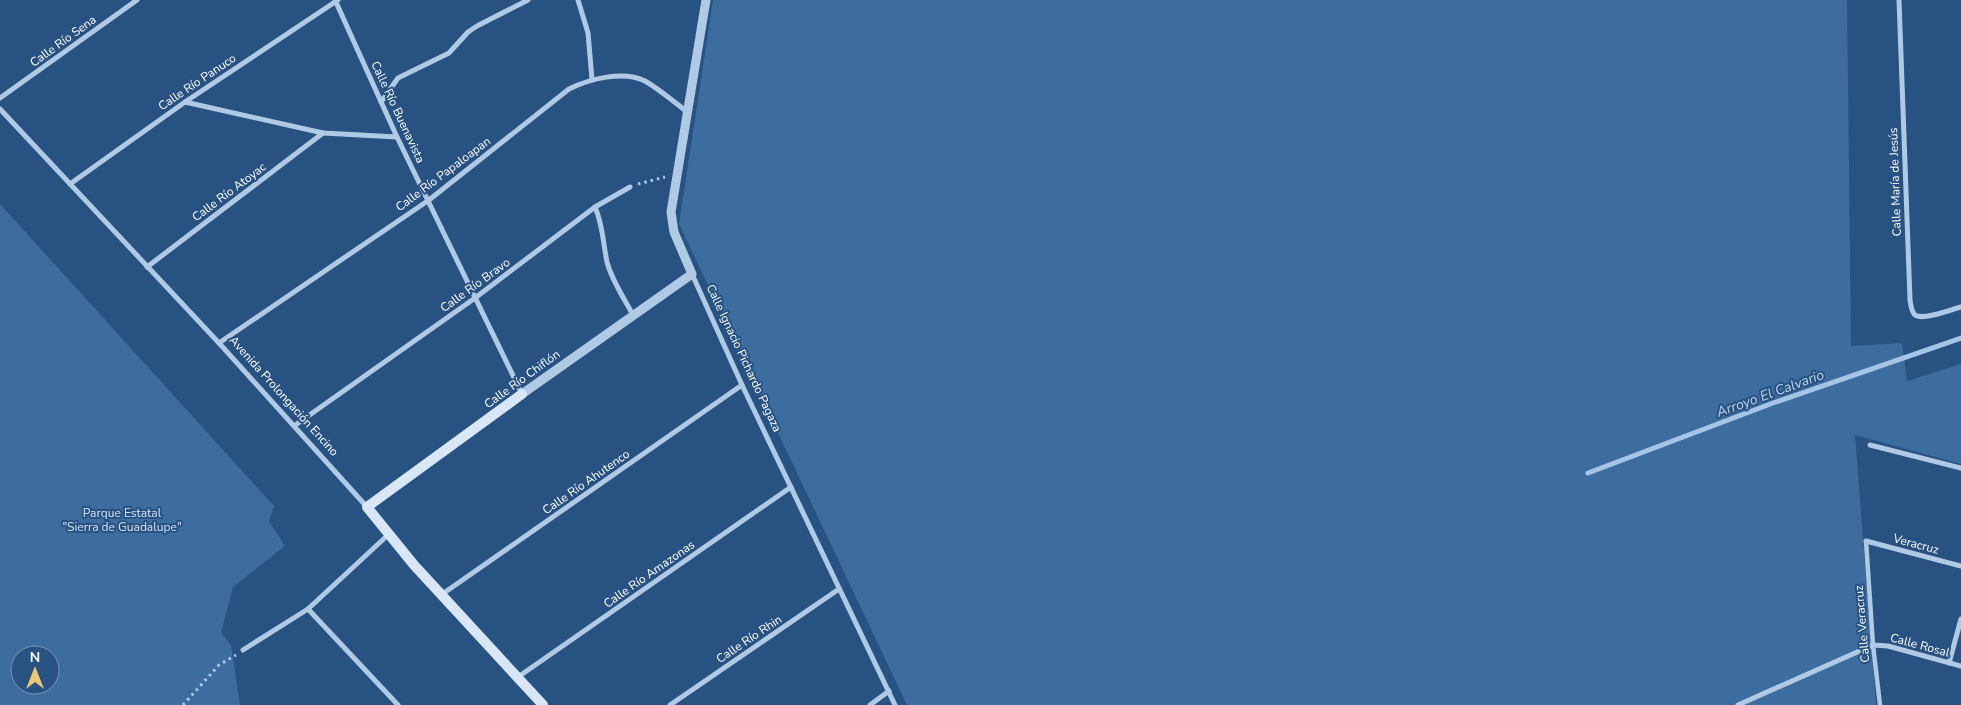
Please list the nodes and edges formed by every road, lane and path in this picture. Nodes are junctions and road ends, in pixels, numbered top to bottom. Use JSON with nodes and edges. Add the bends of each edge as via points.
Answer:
{"nodes":[{"id":1,"x":528,"y":0,"type":"edge"},
{"id":2,"x":578,"y":0,"type":"edge"},
{"id":3,"x":706,"y":0,"type":"edge"},
{"id":4,"x":1899,"y":0,"type":"edge"},
{"id":5,"x":134,"y":1,"type":"edge"},
{"id":6,"x":336,"y":1,"type":"edge"},
{"id":7,"x":592,"y":79,"type":"junction"},
{"id":8,"x":0,"y":98,"type":"edge"},
{"id":9,"x":185,"y":102,"type":"junction"},
{"id":10,"x":381,"y":102,"type":"junction"},
{"id":11,"x":0,"y":109,"type":"edge"},
{"id":12,"x":686,"y":111,"type":"junction"},
{"id":13,"x":323,"y":133,"type":"junction"},
{"id":14,"x":397,"y":137,"type":"junction"},
{"id":15,"x":676,"y":175,"type":"junction"},
{"id":16,"x":70,"y":184,"type":"junction"},
{"id":17,"x":630,"y":187,"type":"joint"},
{"id":18,"x":429,"y":200,"type":"junction"},
{"id":19,"x":595,"y":208,"type":"junction"},
{"id":20,"x":147,"y":267,"type":"junction"},
{"id":21,"x":692,"y":274,"type":"junction"},
{"id":22,"x":475,"y":298,"type":"junction"},
{"id":23,"x":1961,"y":307,"type":"edge"},
{"id":24,"x":634,"y":315,"type":"junction"},
{"id":25,"x":219,"y":344,"type":"junction"},
{"id":26,"x":742,"y":385,"type":"junction"},
{"id":27,"x":522,"y":394,"type":"junction"},
{"id":28,"x":294,"y":426,"type":"junction"},
{"id":29,"x":1870,"y":445,"type":"dead end"},
{"id":30,"x":1961,"y":468,"type":"edge"},
{"id":31,"x":791,"y":487,"type":"junction"},
{"id":32,"x":367,"y":508,"type":"junction"},
{"id":33,"x":389,"y":533,"type":"junction"},
{"id":34,"x":1866,"y":542,"type":"joint"},
{"id":35,"x":1961,"y":566,"type":"edge"},
{"id":36,"x":839,"y":589,"type":"junction"},
{"id":37,"x":441,"y":595,"type":"junction"},
{"id":38,"x":308,"y":609,"type":"junction"},
{"id":39,"x":1961,"y":620,"type":"edge"},
{"id":40,"x":1874,"y":645,"type":"junction"},
{"id":41,"x":242,"y":650,"type":"joint"},
{"id":42,"x":1949,"y":663,"type":"junction"},
{"id":43,"x":1961,"y":666,"type":"edge"},
{"id":44,"x":518,"y":678,"type":"junction"},
{"id":45,"x":889,"y":691,"type":"junction"},
{"id":46,"x":183,"y":705,"type":"edge"},
{"id":47,"x":398,"y":705,"type":"edge"},
{"id":48,"x":544,"y":705,"type":"edge"},
{"id":49,"x":670,"y":705,"type":"edge"},
{"id":50,"x":870,"y":705,"type":"edge"},
{"id":51,"x":895,"y":705,"type":"edge"},
{"id":52,"x":1738,"y":705,"type":"edge"},
{"id":53,"x":1880,"y":705,"type":"edge"}],
"edges":[{"from":1,"to":10,"type":"street","via":[[477,26],[449,52],[398,78]]},
{"from":2,"to":7,"type":"street","via":[[588,33]]},
{"from":3,"to":12,"type":"street","name":"Calle Ignacio Pichardo Pagaza"},
{"from":4,"to":23,"type":"street","name":"Calle María de Jesús","via":[[1912,309],[1919,317]]},
{"from":5,"to":8,"type":"street","name":"Calle Río Sena"},
{"from":6,"to":9,"type":"street","name":"Calle Río Panuco"},
{"from":6,"to":10,"type":"street","name":"Calle Río Buenavista"},
{"from":7,"to":12,"type":"street","name":"Calle Río Papaloapan","via":[[625,77],[643,80]]},
{"from":7,"to":18,"type":"street","name":"Calle Río Papaloapan","via":[[569,89]]},
{"from":9,"to":13,"type":"street"},
{"from":9,"to":16,"type":"street","name":"Calle Río Panuco"},
{"from":10,"to":14,"type":"street","name":"Calle Río Buenavista"},
{"from":11,"to":16,"type":"street","name":"Avenida Prolongación Encino"},
{"from":12,"to":15,"type":"street","name":"Calle Ignacio Pichardo Pagaza"},
{"from":13,"to":14,"type":"street"},
{"from":13,"to":20,"type":"street","name":"Calle Río Atoyac"},
{"from":14,"to":18,"type":"street","name":"Calle Río Buenavista"},
{"from":15,"to":17,"type":"path"},
{"from":15,"to":21,"type":"street","name":"Calle Ignacio Pichardo Pagaza","via":[[672,224]]},
{"from":16,"to":20,"type":"street","name":"Avenida Prolongación Encino"},
{"from":17,"to":19,"type":"street","name":"Calle Río Bravo"},
{"from":18,"to":22,"type":"street","name":"Calle Río Buenavista"},
{"from":18,"to":25,"type":"street","name":"Calle Río Papaloapan"},
{"from":19,"to":22,"type":"street","name":"Calle Río Bravo"},
{"from":19,"to":24,"type":"street","via":[[601,220],[613,279]]},
{"from":20,"to":25,"type":"street","name":"Avenida Prolongación Encino"},
{"from":21,"to":24,"type":"street","name":"Calle Río Chiflón"},
{"from":21,"to":26,"type":"street","name":"Calle Ignacio Pichardo Pagaza"},
{"from":22,"to":27,"type":"street","name":"Calle Río Buenavista"},
{"from":22,"to":28,"type":"street","name":"Calle Río Bravo"},
{"from":24,"to":27,"type":"street","name":"Calle Río Chiflón"},
{"from":25,"to":28,"type":"street","name":"Avenida Prolongación Encino"},
{"from":26,"to":31,"type":"street","name":"Calle Ignacio Pichardo Pagaza"},
{"from":26,"to":37,"type":"street","name":"Calle Río Ahutenco"},
{"from":27,"to":32,"type":"main road","name":"Calle Río Chiflón"},
{"from":28,"to":32,"type":"street","name":"Avenida Prolongación Encino"},
{"from":29,"to":30,"type":"street"},
{"from":31,"to":36,"type":"street","name":"Calle Ignacio Pichardo Pagaza"},
{"from":31,"to":44,"type":"street","name":"Calle Río Amazonas"},
{"from":32,"to":33,"type":"main road","name":"Avenida Prolongación Encino"},
{"from":33,"to":37,"type":"main road","name":"Avenida Prolongación Encino"},
{"from":33,"to":38,"type":"street"},
{"from":34,"to":35,"type":"street","name":"Veracruz"},
{"from":34,"to":40,"type":"street","name":"Calle Veracruz"},
{"from":36,"to":45,"type":"street","name":"Calle Ignacio Pichardo Pagaza"},
{"from":36,"to":49,"type":"street","name":"Calle Río Rhin"},
{"from":37,"to":44,"type":"main road","name":"Avenida Prolongación Encino"},
{"from":38,"to":41,"type":"street"},
{"from":38,"to":47,"type":"street"},
{"from":39,"to":42,"type":"street"},
{"from":40,"to":42,"type":"street","name":"Calle Rosal"},
{"from":40,"to":52,"type":"street"},
{"from":40,"to":53,"type":"street","name":"Calle Veracruz"},
{"from":41,"to":46,"type":"path","via":[[219,665]]},
{"from":42,"to":43,"type":"street","name":"Calle Rosal"},
{"from":44,"to":48,"type":"main road","name":"Avenida Prolongación Encino"},
{"from":45,"to":50,"type":"street"},
{"from":45,"to":51,"type":"street","name":"Calle Ignacio Pichardo Pagaza"}]}
